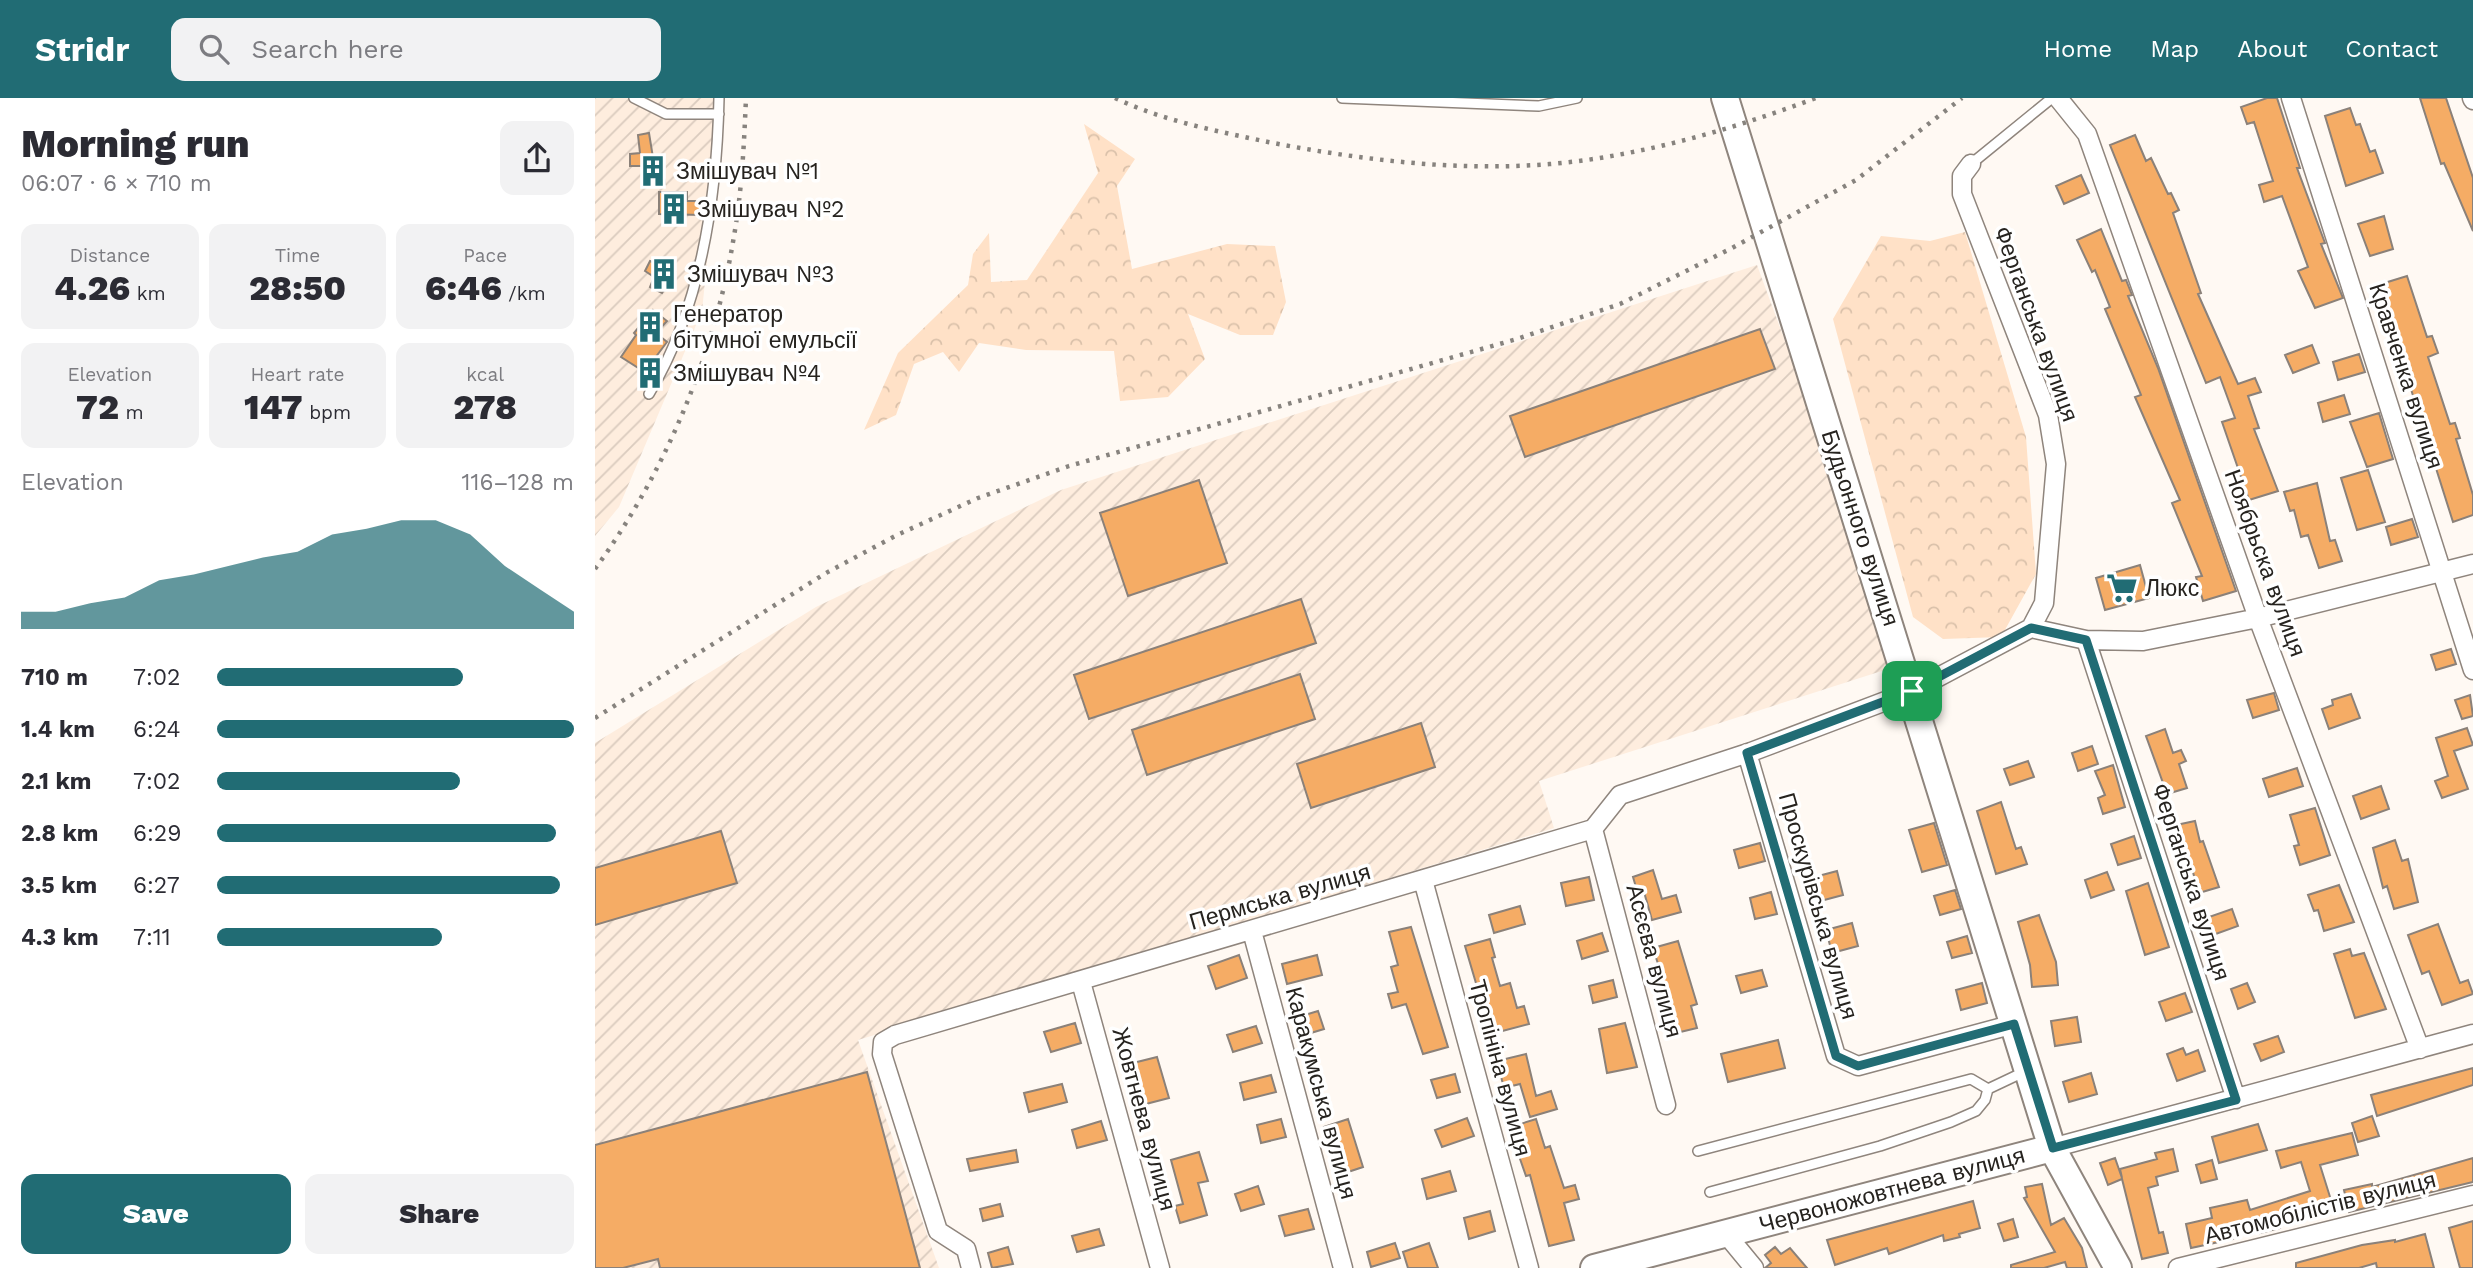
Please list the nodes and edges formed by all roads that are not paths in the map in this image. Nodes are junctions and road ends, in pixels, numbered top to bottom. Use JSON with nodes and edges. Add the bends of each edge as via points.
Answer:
{"nodes":[{"id":1,"x":634,"y":98,"type":"edge"},
{"id":2,"x":719,"y":98,"type":"edge"},
{"id":3,"x":1342,"y":98,"type":"edge"},
{"id":4,"x":1577,"y":98,"type":"edge"},
{"id":5,"x":1725,"y":98,"type":"edge"},
{"id":6,"x":2052,"y":98,"type":"edge"},
{"id":7,"x":2058,"y":98,"type":"edge"},
{"id":8,"x":2291,"y":98,"type":"edge"},
{"id":9,"x":719,"y":114,"type":"junction"},
{"id":10,"x":1971,"y":164,"type":"joint"},
{"id":11,"x":649,"y":394,"type":"dead end"},
{"id":12,"x":2473,"y":564,"type":"edge"},
{"id":13,"x":2443,"y":573,"type":"junction"},
{"id":14,"x":2258,"y":618,"type":"junction"},
{"id":15,"x":2031,"y":628,"type":"junction"},
{"id":16,"x":2086,"y":640,"type":"junction"},
{"id":17,"x":2473,"y":670,"type":"edge"},
{"id":18,"x":1912,"y":691,"type":"junction"},
{"id":19,"x":1747,"y":753,"type":"junction"},
{"id":20,"x":1593,"y":829,"type":"junction"},
{"id":21,"x":1423,"y":880,"type":"junction"},
{"id":22,"x":1252,"y":931,"type":"junction"},
{"id":23,"x":1081,"y":982,"type":"junction"},
{"id":24,"x":2014,"y":1024,"type":"junction"},
{"id":25,"x":2473,"y":1034,"type":"edge"},
{"id":26,"x":2420,"y":1049,"type":"junction"},
{"id":27,"x":2028,"y":1071,"type":"junction"},
{"id":28,"x":1988,"y":1089,"type":"junction"},
{"id":29,"x":2236,"y":1100,"type":"junction"},
{"id":30,"x":1666,"y":1105,"type":"dead end"},
{"id":31,"x":2053,"y":1148,"type":"junction"},
{"id":32,"x":1698,"y":1151,"type":"dead end"},
{"id":33,"x":1710,"y":1192,"type":"dead end"},
{"id":34,"x":2473,"y":1195,"type":"edge"},
{"id":35,"x":1726,"y":1234,"type":"junction"},
{"id":36,"x":971,"y":1268,"type":"edge"},
{"id":37,"x":1160,"y":1268,"type":"edge"},
{"id":38,"x":1343,"y":1268,"type":"edge"},
{"id":39,"x":1529,"y":1268,"type":"edge"},
{"id":40,"x":1595,"y":1268,"type":"edge"},
{"id":41,"x":1754,"y":1268,"type":"edge"},
{"id":42,"x":2118,"y":1268,"type":"edge"},
{"id":43,"x":2178,"y":1268,"type":"edge"}],
"edges":[{"from":1,"to":9,"type":"lane","via":[[666,114]]},
{"from":2,"to":9,"type":"lane"},
{"from":3,"to":4,"type":"lane","via":[[1539,106]]},
{"from":5,"to":18,"type":"main road","name":"Будьонного вулиця"},
{"from":6,"to":10,"type":"lane"},
{"from":7,"to":14,"type":"street","name":"Ноябрьска вулиця","via":[[2087,134]]},
{"from":8,"to":13,"type":"street","name":"Кравченка вулиця"},
{"from":9,"to":11,"type":"lane","via":[[709,213],[690,301],[664,369]]},
{"from":10,"to":15,"type":"street","name":"Ферганська вулиця","via":[[1962,176],[1962,194],[2048,415],[2056,464],[2044,603]]},
{"from":12,"to":13,"type":"street"},
{"from":13,"to":14,"type":"street"},
{"from":13,"to":17,"type":"street","name":"Кравченка вулиця"},
{"from":14,"to":16,"type":"street","via":[[2143,641]]},
{"from":14,"to":26,"type":"street","name":"Ноябрьска вулиця"},
{"from":15,"to":16,"type":"street"},
{"from":15,"to":18,"type":"street"},
{"from":16,"to":29,"type":"street","name":"Ферганська вулиця"},
{"from":18,"to":19,"type":"street"},
{"from":18,"to":24,"type":"main road","name":"Будьонного вулиця"},
{"from":19,"to":20,"type":"street","via":[[1620,794]]},
{"from":19,"to":24,"type":"street","name":"Проскурівська вулиця","via":[[1836,1056],[1858,1066]]},
{"from":20,"to":21,"type":"street","name":"Пермська вулиця"},
{"from":20,"to":30,"type":"street","name":"Асєєва вулиця"},
{"from":21,"to":22,"type":"street","name":"Пермська вулиця"},
{"from":21,"to":39,"type":"street","name":"Тропініна вулиця"},
{"from":22,"to":23,"type":"street","name":"Пермська вулиця"},
{"from":22,"to":38,"type":"street","name":"Каракумська вулиця"},
{"from":23,"to":36,"type":"street","name":"Пермська вулиця","via":[[883,1042],[882,1054],[938,1231],[966,1249]]},
{"from":23,"to":37,"type":"street","name":"Жовтнева вулиця"},
{"from":24,"to":27,"type":"main road","name":"Будьонного вулиця"},
{"from":25,"to":26,"type":"street","name":"Червоножовтнева вулиця"},
{"from":26,"to":29,"type":"street","name":"Червоножовтнева вулиця"},
{"from":27,"to":28,"type":"lane"},
{"from":27,"to":31,"type":"main road","name":"Будьонного вулиця"},
{"from":28,"to":32,"type":"lane","via":[[1971,1079]]},
{"from":28,"to":33,"type":"lane","via":[[1976,1111],[1951,1122]]},
{"from":29,"to":31,"type":"street","name":"Червоножовтнева вулиця"},
{"from":31,"to":35,"type":"main road","name":"Червоножовтнева вулиця"},
{"from":31,"to":42,"type":"main road","name":"Будьонного вулиця"},
{"from":34,"to":43,"type":"street","name":"Автомобілістів вулиця"},
{"from":35,"to":40,"type":"main road","name":"Червоножовтнева вулиця"},
{"from":35,"to":41,"type":"street"}]}
